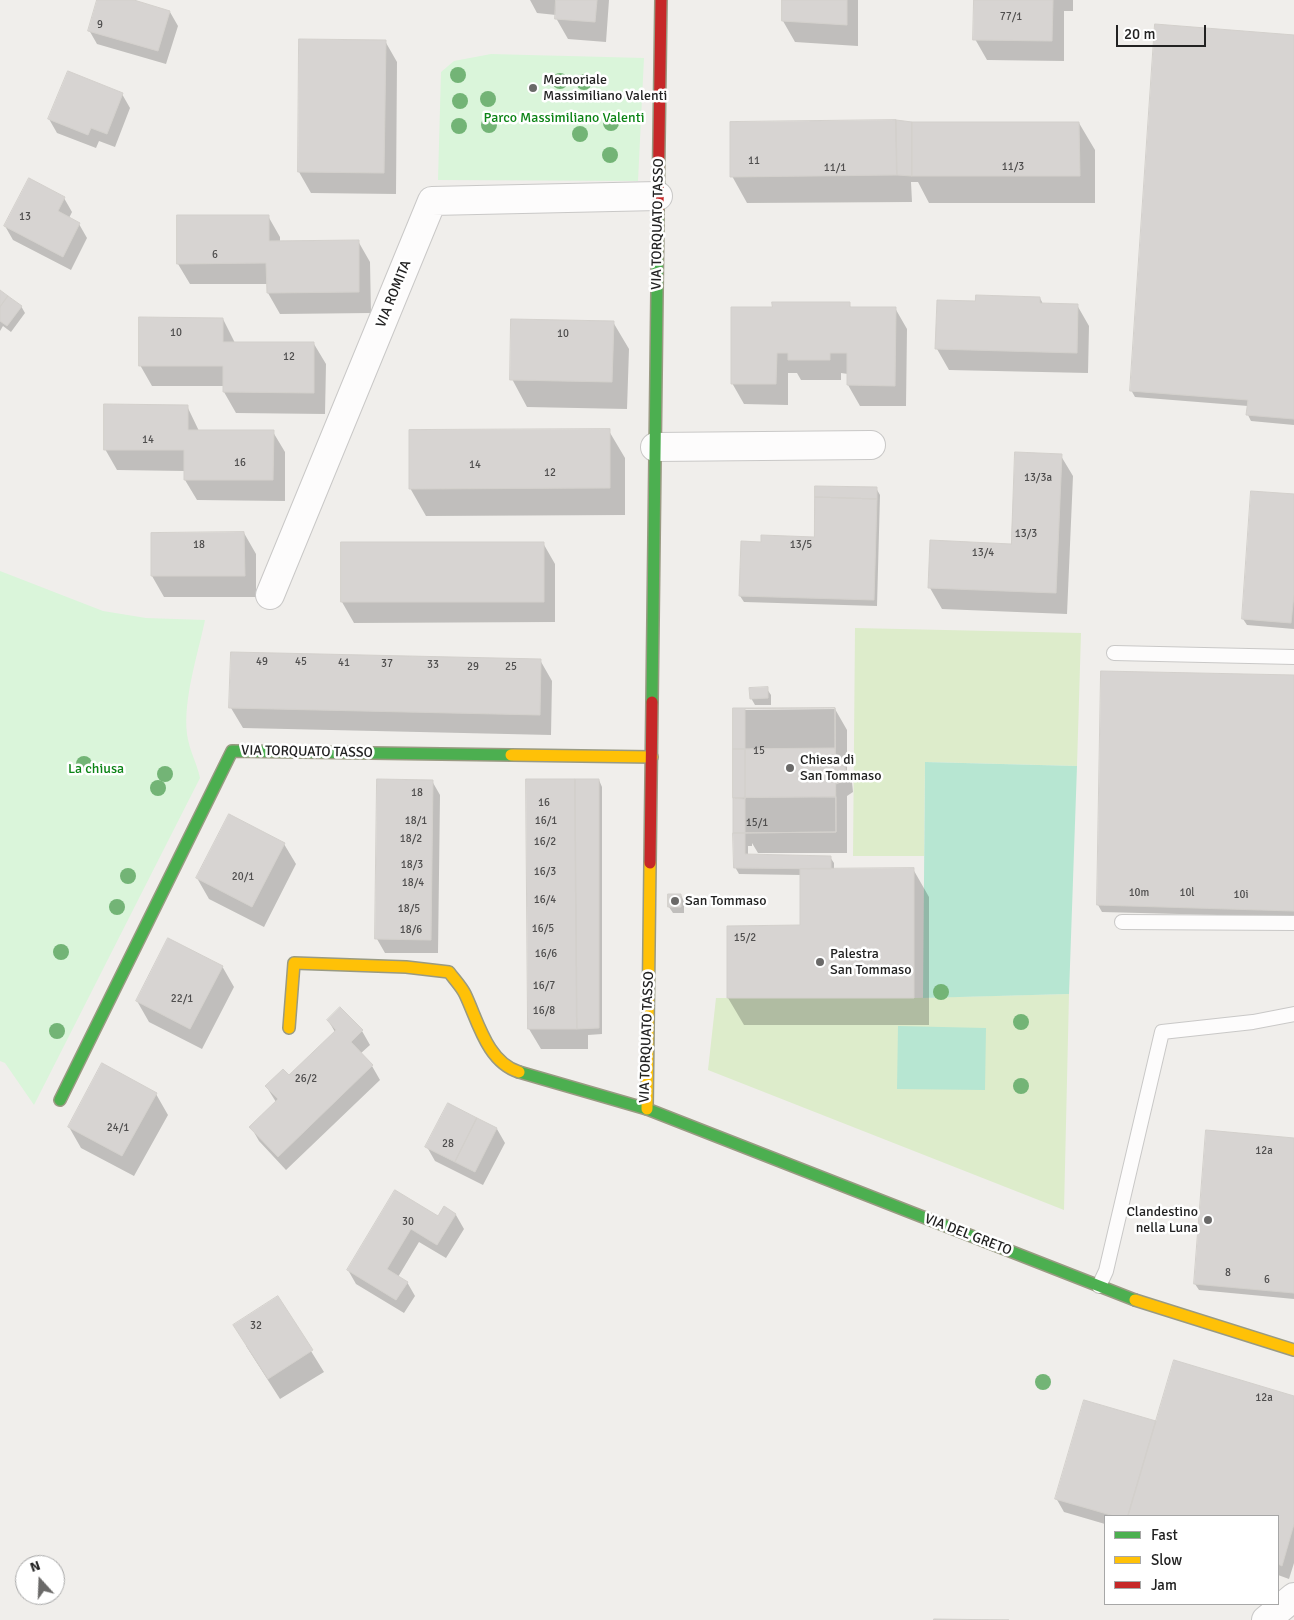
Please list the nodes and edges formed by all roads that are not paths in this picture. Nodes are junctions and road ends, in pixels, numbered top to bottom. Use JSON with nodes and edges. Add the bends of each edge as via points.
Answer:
{"nodes":[{"id":1,"x":661,"y":0,"type":"edge"},
{"id":2,"x":658,"y":196,"type":"junction"},
{"id":3,"x":871,"y":445,"type":"dead end"},
{"id":4,"x":655,"y":447,"type":"junction"},
{"id":5,"x":270,"y":596,"type":"dead end"},
{"id":6,"x":1114,"y":653,"type":"dead end"},
{"id":7,"x":1294,"y":657,"type":"edge"},
{"id":8,"x":652,"y":757,"type":"junction"},
{"id":9,"x":1122,"y":922,"type":"dead end"},
{"id":10,"x":1294,"y":923,"type":"edge"},
{"id":11,"x":1294,"y":1014,"type":"edge"},
{"id":12,"x":289,"y":1028,"type":"dead end"},
{"id":13,"x":60,"y":1100,"type":"dead end"},
{"id":14,"x":647,"y":1109,"type":"junction"},
{"id":15,"x":1099,"y":1286,"type":"junction"},
{"id":16,"x":1294,"y":1350,"type":"edge"},
{"id":17,"x":1294,"y":1597,"type":"edge"},
{"id":18,"x":1266,"y":1620,"type":"edge"}],
"edges":[{"from":1,"to":2,"type":"street","name":"VIA TORQUATO TASSO"},
{"from":2,"to":4,"type":"street","name":"VIA TORQUATO TASSO"},
{"from":2,"to":5,"type":"street","name":"VIA ROMITA","via":[[432,201]]},
{"from":3,"to":4,"type":"street"},
{"from":4,"to":8,"type":"street","name":"VIA TORQUATO TASSO"},
{"from":6,"to":7,"type":"lane"},
{"from":8,"to":13,"type":"street","name":"VIA TORQUATO TASSO","via":[[232,751]]},
{"from":8,"to":14,"type":"street","name":"VIA TORQUATO TASSO"},
{"from":9,"to":10,"type":"lane"},
{"from":11,"to":15,"type":"lane","via":[[1162,1032],[1106,1271]]},
{"from":12,"to":14,"type":"street","name":"VIA TORQUATO TASSO","via":[[294,963],[449,972],[464,992],[489,1048],[510,1069]]},
{"from":14,"to":15,"type":"street","name":"VIA DEL GRETO"},
{"from":15,"to":16,"type":"street","name":"VIA DEL GRETO"},
{"from":17,"to":18,"type":"street"}]}
